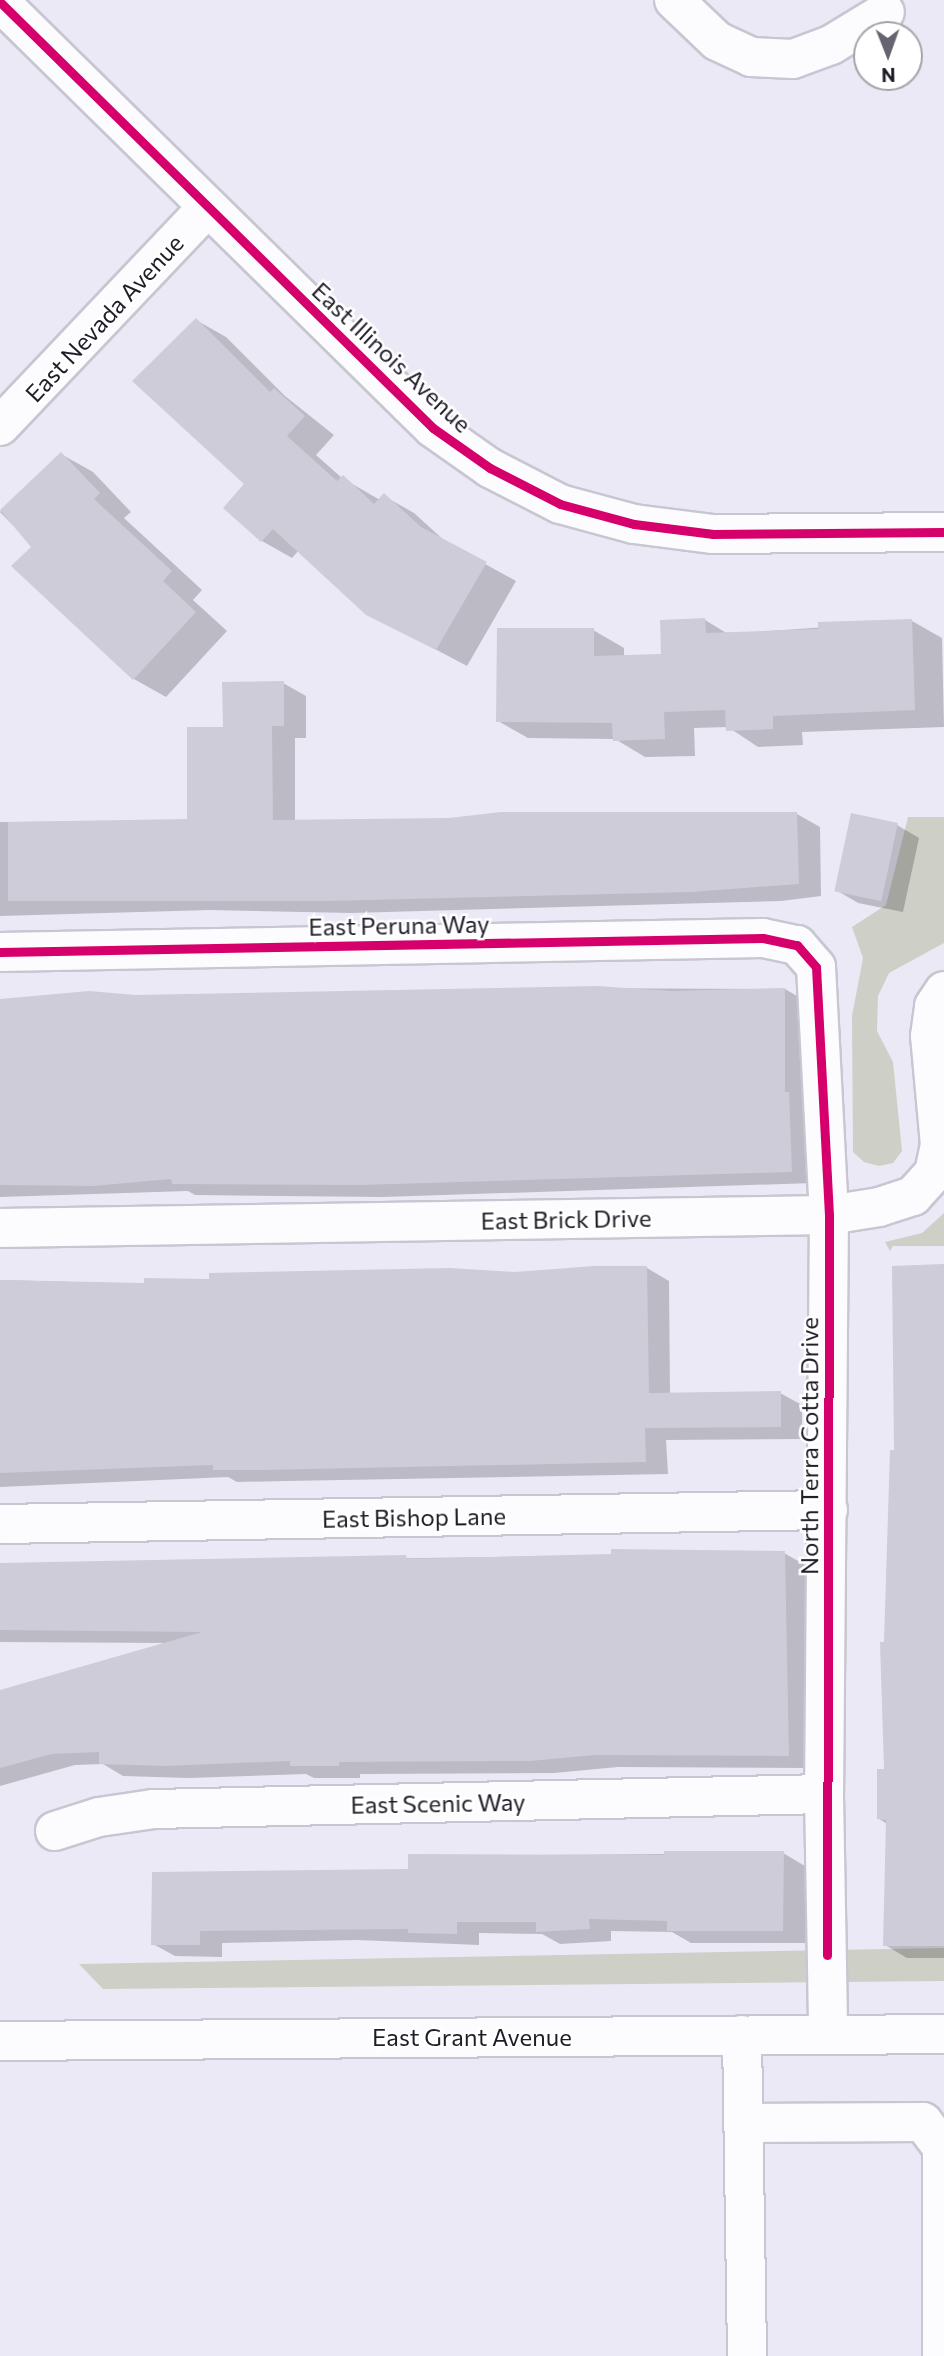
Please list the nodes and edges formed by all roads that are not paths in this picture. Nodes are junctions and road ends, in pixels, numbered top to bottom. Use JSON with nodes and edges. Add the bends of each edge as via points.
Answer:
{"nodes":[{"id":1,"x":674,"y":0,"type":"edge"},
{"id":2,"x":0,"y":2,"type":"edge"},
{"id":3,"x":885,"y":12,"type":"dead end"},
{"id":4,"x":207,"y":208,"type":"junction"},
{"id":5,"x":0,"y":426,"type":"edge"},
{"id":6,"x":944,"y":532,"type":"edge"},
{"id":7,"x":797,"y":945,"type":"joint"},
{"id":8,"x":0,"y":952,"type":"edge"},
{"id":9,"x":944,"y":991,"type":"edge"},
{"id":10,"x":829,"y":1215,"type":"junction"},
{"id":11,"x":0,"y":1228,"type":"edge"},
{"id":12,"x":828,"y":1510,"type":"junction"},
{"id":13,"x":0,"y":1524,"type":"edge"},
{"id":14,"x":824,"y":1794,"type":"junction"},
{"id":15,"x":55,"y":1831,"type":"dead end"},
{"id":16,"x":944,"y":2034,"type":"edge"},
{"id":17,"x":743,"y":2035,"type":"junction"},
{"id":18,"x":828,"y":2035,"type":"junction"},
{"id":19,"x":0,"y":2041,"type":"edge"},
{"id":20,"x":744,"y":2123,"type":"junction"},
{"id":21,"x":747,"y":2356,"type":"edge"},
{"id":22,"x":942,"y":2356,"type":"edge"}],
"edges":[{"from":1,"to":3,"type":"street","via":[[717,41],[751,57],[793,59],[831,45]]},
{"from":2,"to":4,"type":"street","name":"East Illinois Avenue"},
{"from":4,"to":5,"type":"street","name":"East Nevada Avenue"},
{"from":4,"to":6,"type":"street","name":"East Illinois Avenue","via":[[433,428],[490,468],[560,504],[634,524],[713,534]]},
{"from":7,"to":8,"type":"street","name":"East Peruna Way","via":[[763,938]]},
{"from":7,"to":10,"type":"street","name":"North Terra Cotta Drive","via":[[816,967]]},
{"from":9,"to":10,"type":"street","name":"East Brick Drive","via":[[934,1006],[930,1036],[940,1145],[934,1173],[912,1196]]},
{"from":10,"to":11,"type":"street","name":"East Brick Drive"},
{"from":10,"to":12,"type":"street","name":"North Terra Cotta Drive"},
{"from":12,"to":13,"type":"street","name":"East Bishop Lane"},
{"from":12,"to":14,"type":"street","name":"North Terra Cotta Drive"},
{"from":14,"to":15,"type":"street","name":"East Scenic Way","via":[[154,1809],[99,1817]]},
{"from":14,"to":18,"type":"street","name":"North Terra Cotta Drive"},
{"from":16,"to":18,"type":"street","name":"East Grant Avenue"},
{"from":17,"to":18,"type":"street","name":"East Grant Avenue"},
{"from":17,"to":19,"type":"street","name":"East Grant Avenue"},
{"from":17,"to":20,"type":"street"},
{"from":20,"to":21,"type":"street"},
{"from":20,"to":22,"type":"street","via":[[923,2122],[942,2147]]}]}
